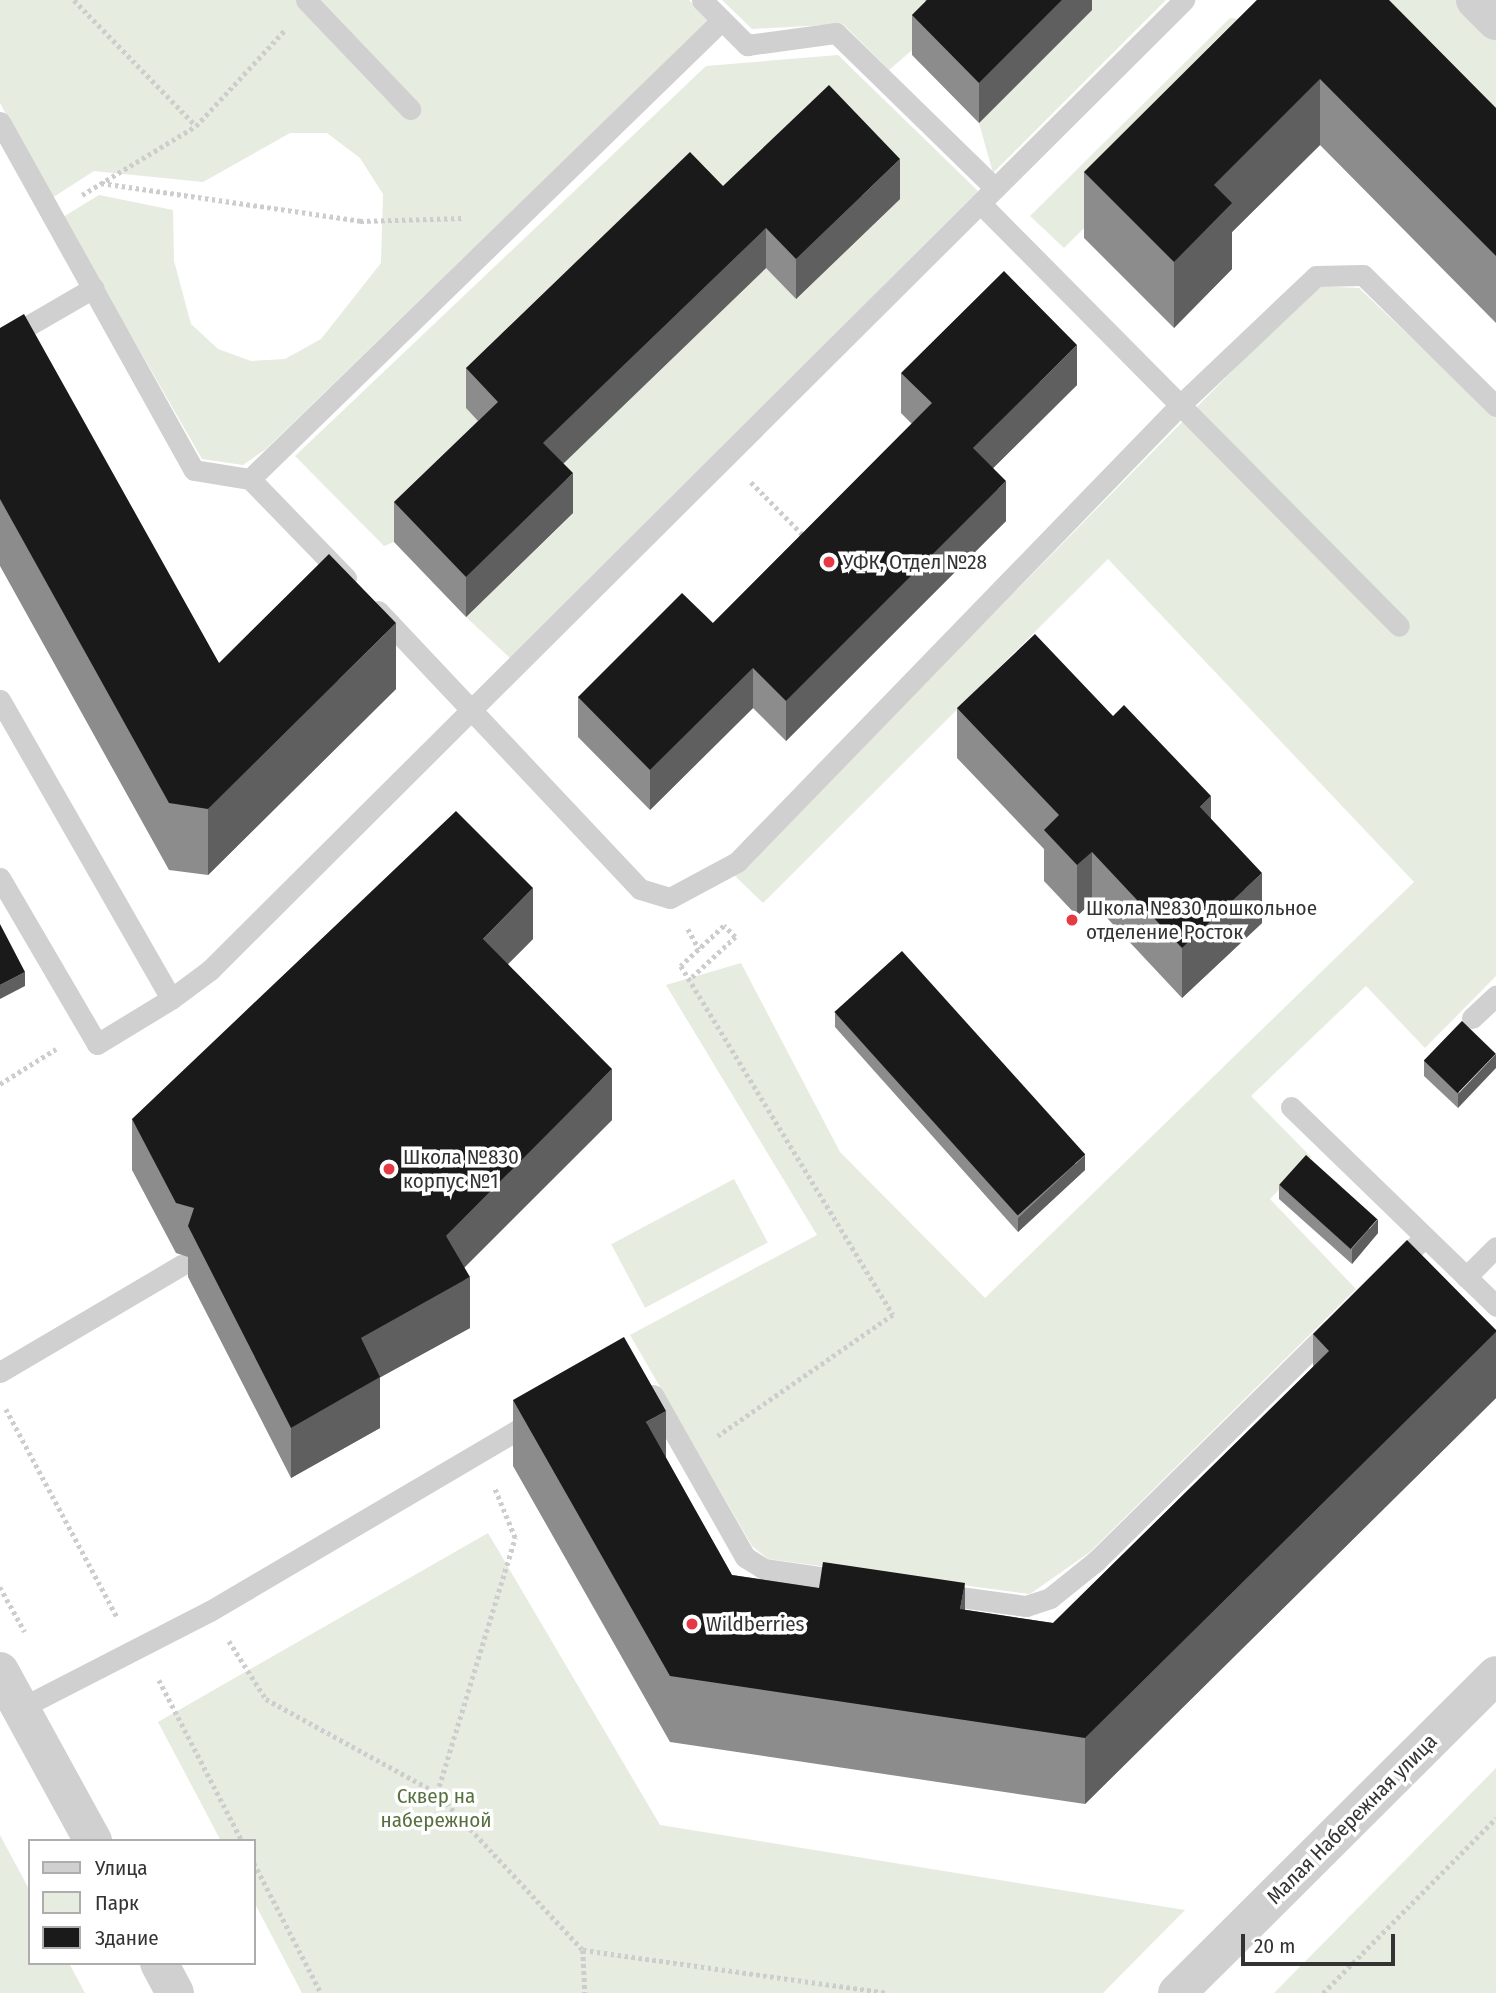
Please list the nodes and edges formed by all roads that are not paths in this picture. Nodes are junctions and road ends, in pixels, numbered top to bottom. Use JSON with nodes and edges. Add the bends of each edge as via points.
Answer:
{"nodes":[{"id":1,"x":702,"y":0,"type":"edge"},
{"id":2,"x":1184,"y":0,"type":"edge"},
{"id":3,"x":1475,"y":0,"type":"edge"},
{"id":4,"x":308,"y":2,"type":"edge"},
{"id":5,"x":722,"y":20,"type":"junction"},
{"id":6,"x":1496,"y":21,"type":"edge"},
{"id":7,"x":410,"y":109,"type":"dead end"},
{"id":8,"x":0,"y":122,"type":"edge"},
{"id":9,"x":987,"y":196,"type":"junction"},
{"id":10,"x":93,"y":288,"type":"junction"},
{"id":11,"x":0,"y":342,"type":"edge"},
{"id":12,"x":1180,"y":405,"type":"junction"},
{"id":13,"x":1496,"y":406,"type":"edge"},
{"id":14,"x":250,"y":479,"type":"junction"},
{"id":15,"x":1399,"y":626,"type":"dead end"},
{"id":16,"x":0,"y":700,"type":"edge"},
{"id":17,"x":472,"y":708,"type":"junction"},
{"id":18,"x":0,"y":878,"type":"edge"},
{"id":19,"x":1496,"y":996,"type":"edge"},
{"id":20,"x":171,"y":999,"type":"junction"},
{"id":21,"x":1472,"y":1018,"type":"dead end"},
{"id":22,"x":1292,"y":1107,"type":"dead end"},
{"id":23,"x":1425,"y":1237,"type":"junction"},
{"id":24,"x":1496,"y":1247,"type":"edge"},
{"id":25,"x":182,"y":1265,"type":"dead end"},
{"id":26,"x":1466,"y":1278,"type":"junction"},
{"id":27,"x":1375,"y":1286,"type":"edge"},
{"id":28,"x":1496,"y":1306,"type":"edge"},
{"id":29,"x":1345,"y":1315,"type":"edge"},
{"id":30,"x":0,"y":1372,"type":"edge"},
{"id":31,"x":642,"y":1375,"type":"edge"},
{"id":32,"x":563,"y":1404,"type":"edge"},
{"id":33,"x":874,"y":1585,"type":"edge"},
{"id":34,"x":915,"y":1590,"type":"edge"},
{"id":35,"x":0,"y":1671,"type":"edge"},
{"id":36,"x":1496,"y":1675,"type":"edge"},
{"id":37,"x":21,"y":1708,"type":"junction"},
{"id":38,"x":92,"y":1839,"type":"edge"},
{"id":39,"x":160,"y":1965,"type":"edge"},
{"id":40,"x":175,"y":1993,"type":"edge"},
{"id":41,"x":1177,"y":1993,"type":"edge"}],
"edges":[{"from":1,"to":5,"type":"lane"},
{"from":2,"to":9,"type":"lane"},
{"from":3,"to":6,"type":"street"},
{"from":4,"to":7,"type":"lane"},
{"from":5,"to":9,"type":"lane","via":[[747,45],[836,33]]},
{"from":5,"to":14,"type":"lane"},
{"from":8,"to":10,"type":"lane"},
{"from":9,"to":12,"type":"lane"},
{"from":9,"to":17,"type":"lane"},
{"from":10,"to":11,"type":"lane"},
{"from":10,"to":14,"type":"lane","via":[[194,470]]},
{"from":12,"to":13,"type":"lane","via":[[1316,276],[1363,275]]},
{"from":12,"to":15,"type":"lane"},
{"from":12,"to":17,"type":"lane","via":[[737,862],[670,898],[640,889]]},
{"from":14,"to":17,"type":"lane"},
{"from":16,"to":20,"type":"lane"},
{"from":17,"to":20,"type":"lane","via":[[210,970]]},
{"from":18,"to":20,"type":"lane","via":[[97,1044]]},
{"from":19,"to":21,"type":"lane"},
{"from":22,"to":23,"type":"lane"},
{"from":23,"to":26,"type":"lane"},
{"from":23,"to":27,"type":"lane"},
{"from":24,"to":26,"type":"lane"},
{"from":25,"to":30,"type":"lane"},
{"from":26,"to":28,"type":"lane"},
{"from":29,"to":34,"type":"lane","via":[[1096,1561],[1050,1598],[1026,1606]]},
{"from":31,"to":33,"type":"lane","via":[[746,1557],[764,1569]]},
{"from":32,"to":37,"type":"lane","via":[[210,1611]]},
{"from":35,"to":37,"type":"street"},
{"from":36,"to":41,"type":"street","name":"Малая Набережная улица"},
{"from":37,"to":38,"type":"street"},
{"from":39,"to":40,"type":"street"}]}
